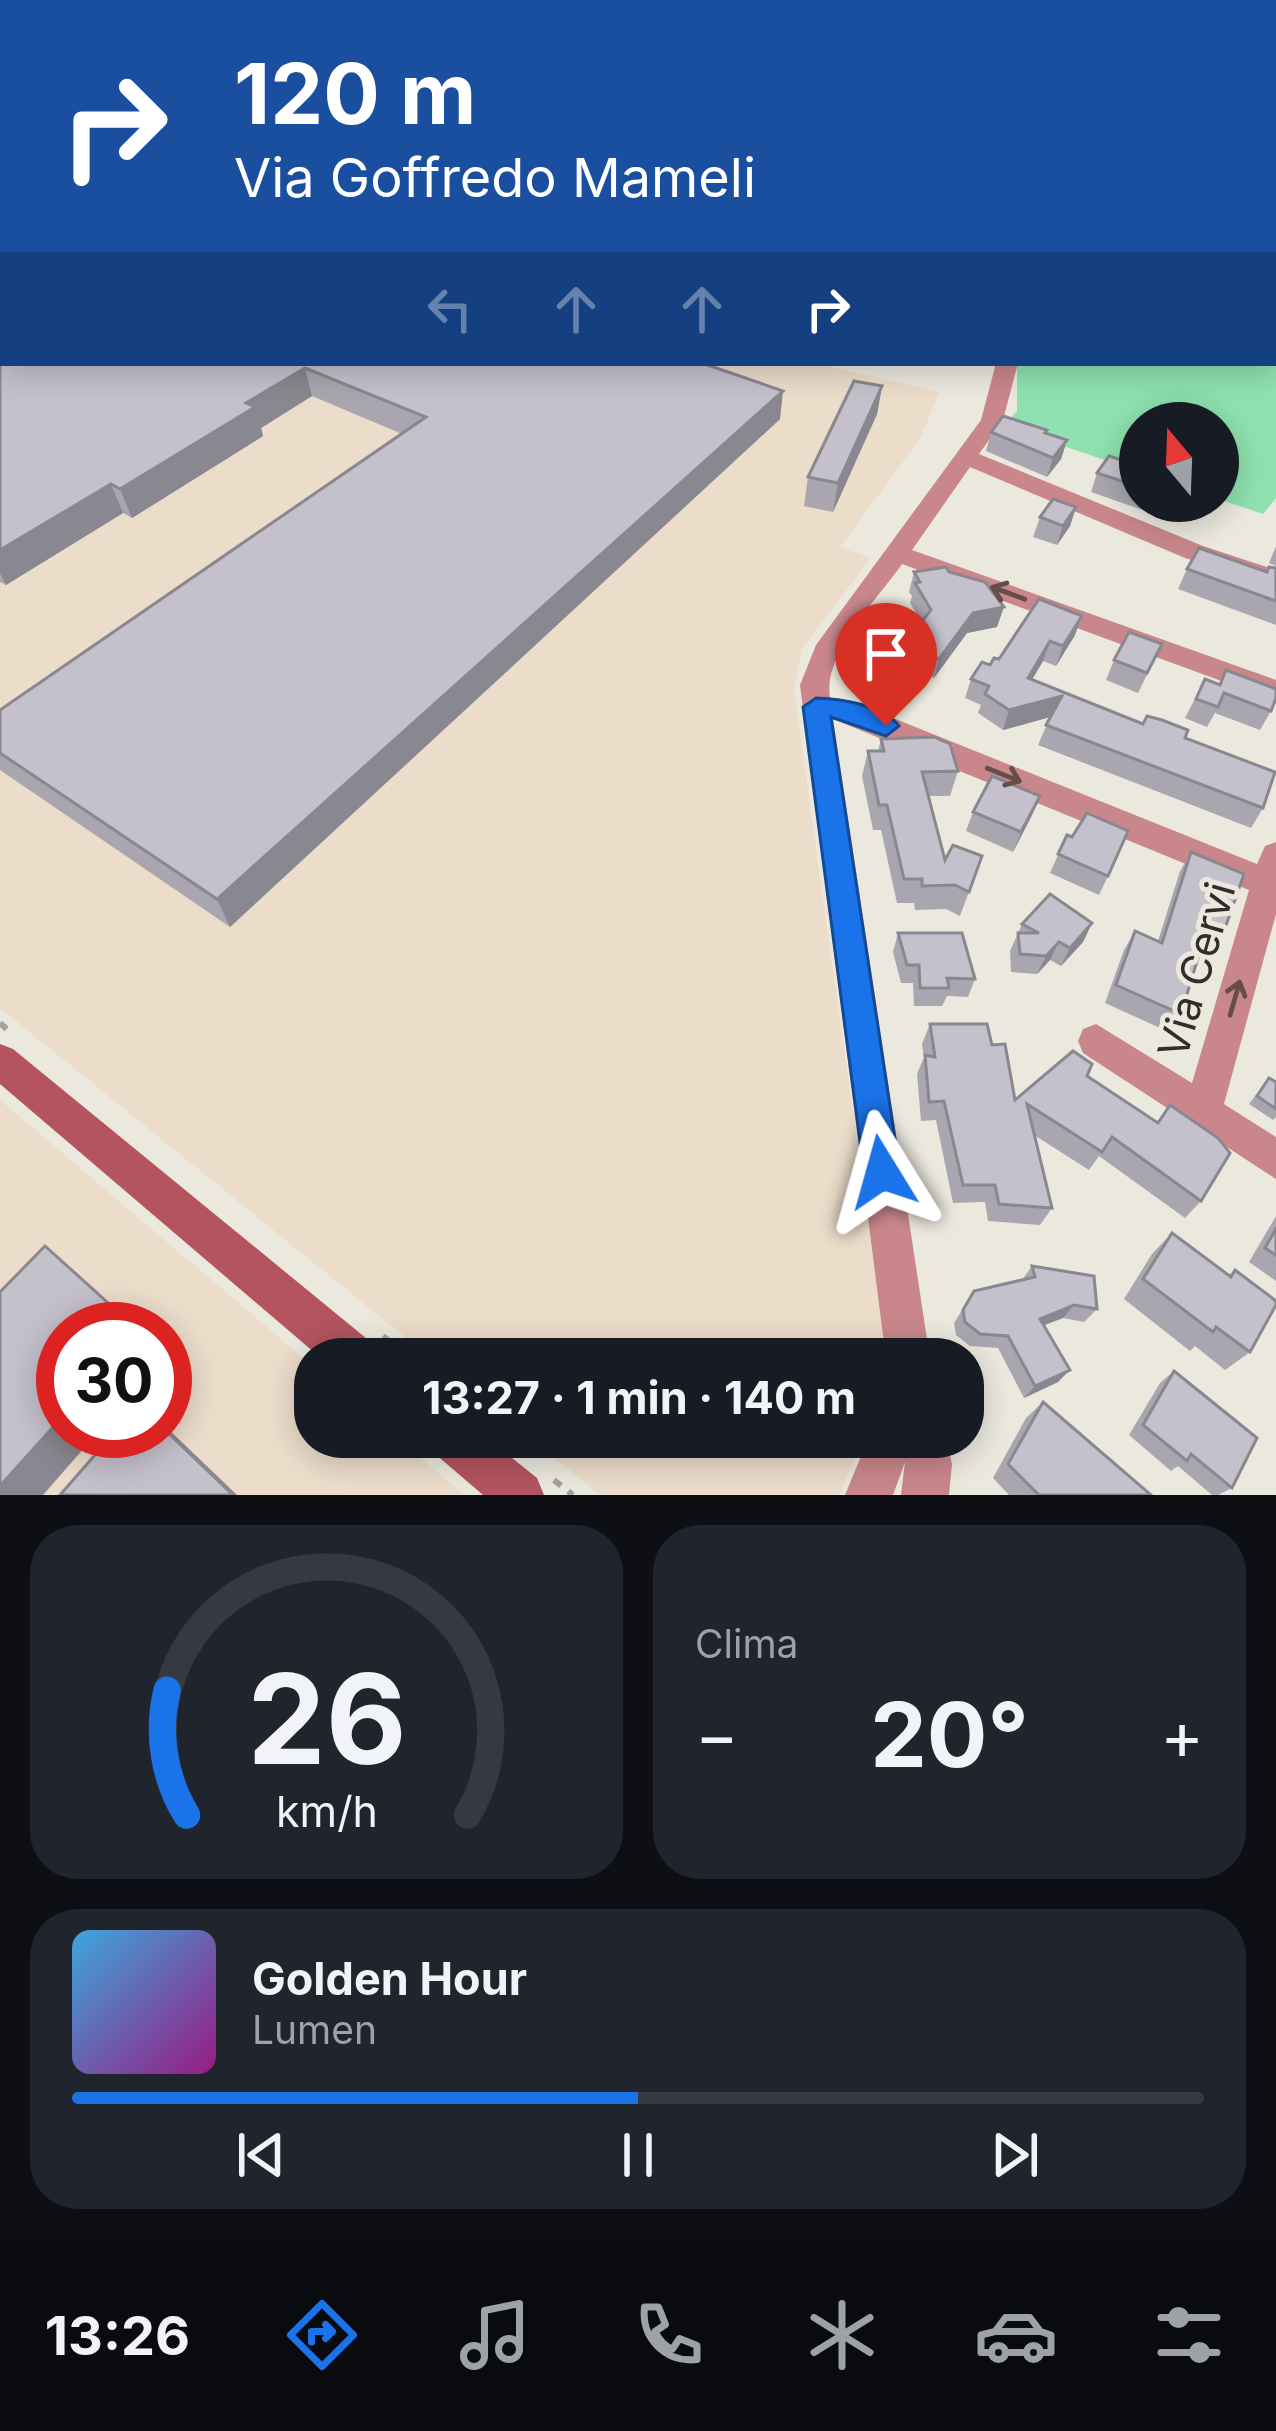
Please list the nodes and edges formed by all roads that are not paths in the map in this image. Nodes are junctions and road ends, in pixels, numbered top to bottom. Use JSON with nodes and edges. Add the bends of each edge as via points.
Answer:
{"nodes":[{"id":1,"x":1006,"y":366,"type":"edge"},
{"id":2,"x":967,"y":457,"type":"junction"},
{"id":3,"x":900,"y":554,"type":"junction"},
{"id":4,"x":1276,"y":579,"type":"edge"},
{"id":5,"x":1276,"y":691,"type":"edge"},
{"id":6,"x":816,"y":707,"type":"junction"},
{"id":7,"x":1274,"y":875,"type":"edge"},
{"id":8,"x":1096,"y":1041,"type":"dead end"},
{"id":9,"x":0,"y":1061,"type":"edge"},
{"id":10,"x":1203,"y":1110,"type":"junction"},
{"id":11,"x":1276,"y":1160,"type":"edge"},
{"id":12,"x":331,"y":1338,"type":"edge"},
{"id":13,"x":905,"y":1338,"type":"edge"},
{"id":14,"x":475,"y":1458,"type":"edge"},
{"id":15,"x":884,"y":1458,"type":"edge"},
{"id":16,"x":928,"y":1458,"type":"edge"},
{"id":17,"x":520,"y":1495,"type":"edge"},
{"id":18,"x":869,"y":1495,"type":"edge"},
{"id":19,"x":925,"y":1495,"type":"edge"}],
"edges":[{"from":1,"to":2,"type":"street","via":[[992,420]]},
{"from":2,"to":3,"type":"street"},
{"from":2,"to":4,"type":"street"},
{"from":5,"to":3,"type":"street","one_way":true},
{"from":3,"to":6,"type":"street","via":[[826,652]]},
{"from":6,"to":7,"type":"street","one_way":true,"via":[[843,709]]},
{"from":6,"to":13,"type":"street"},
{"from":10,"to":7,"type":"street","name":"Via Cervi","one_way":true},
{"from":8,"to":10,"type":"street"},
{"from":9,"to":12,"type":"main road"},
{"from":10,"to":11,"type":"street"},
{"from":14,"to":17,"type":"main road"},
{"from":15,"to":18,"type":"street"},
{"from":16,"to":19,"type":"street"}]}
